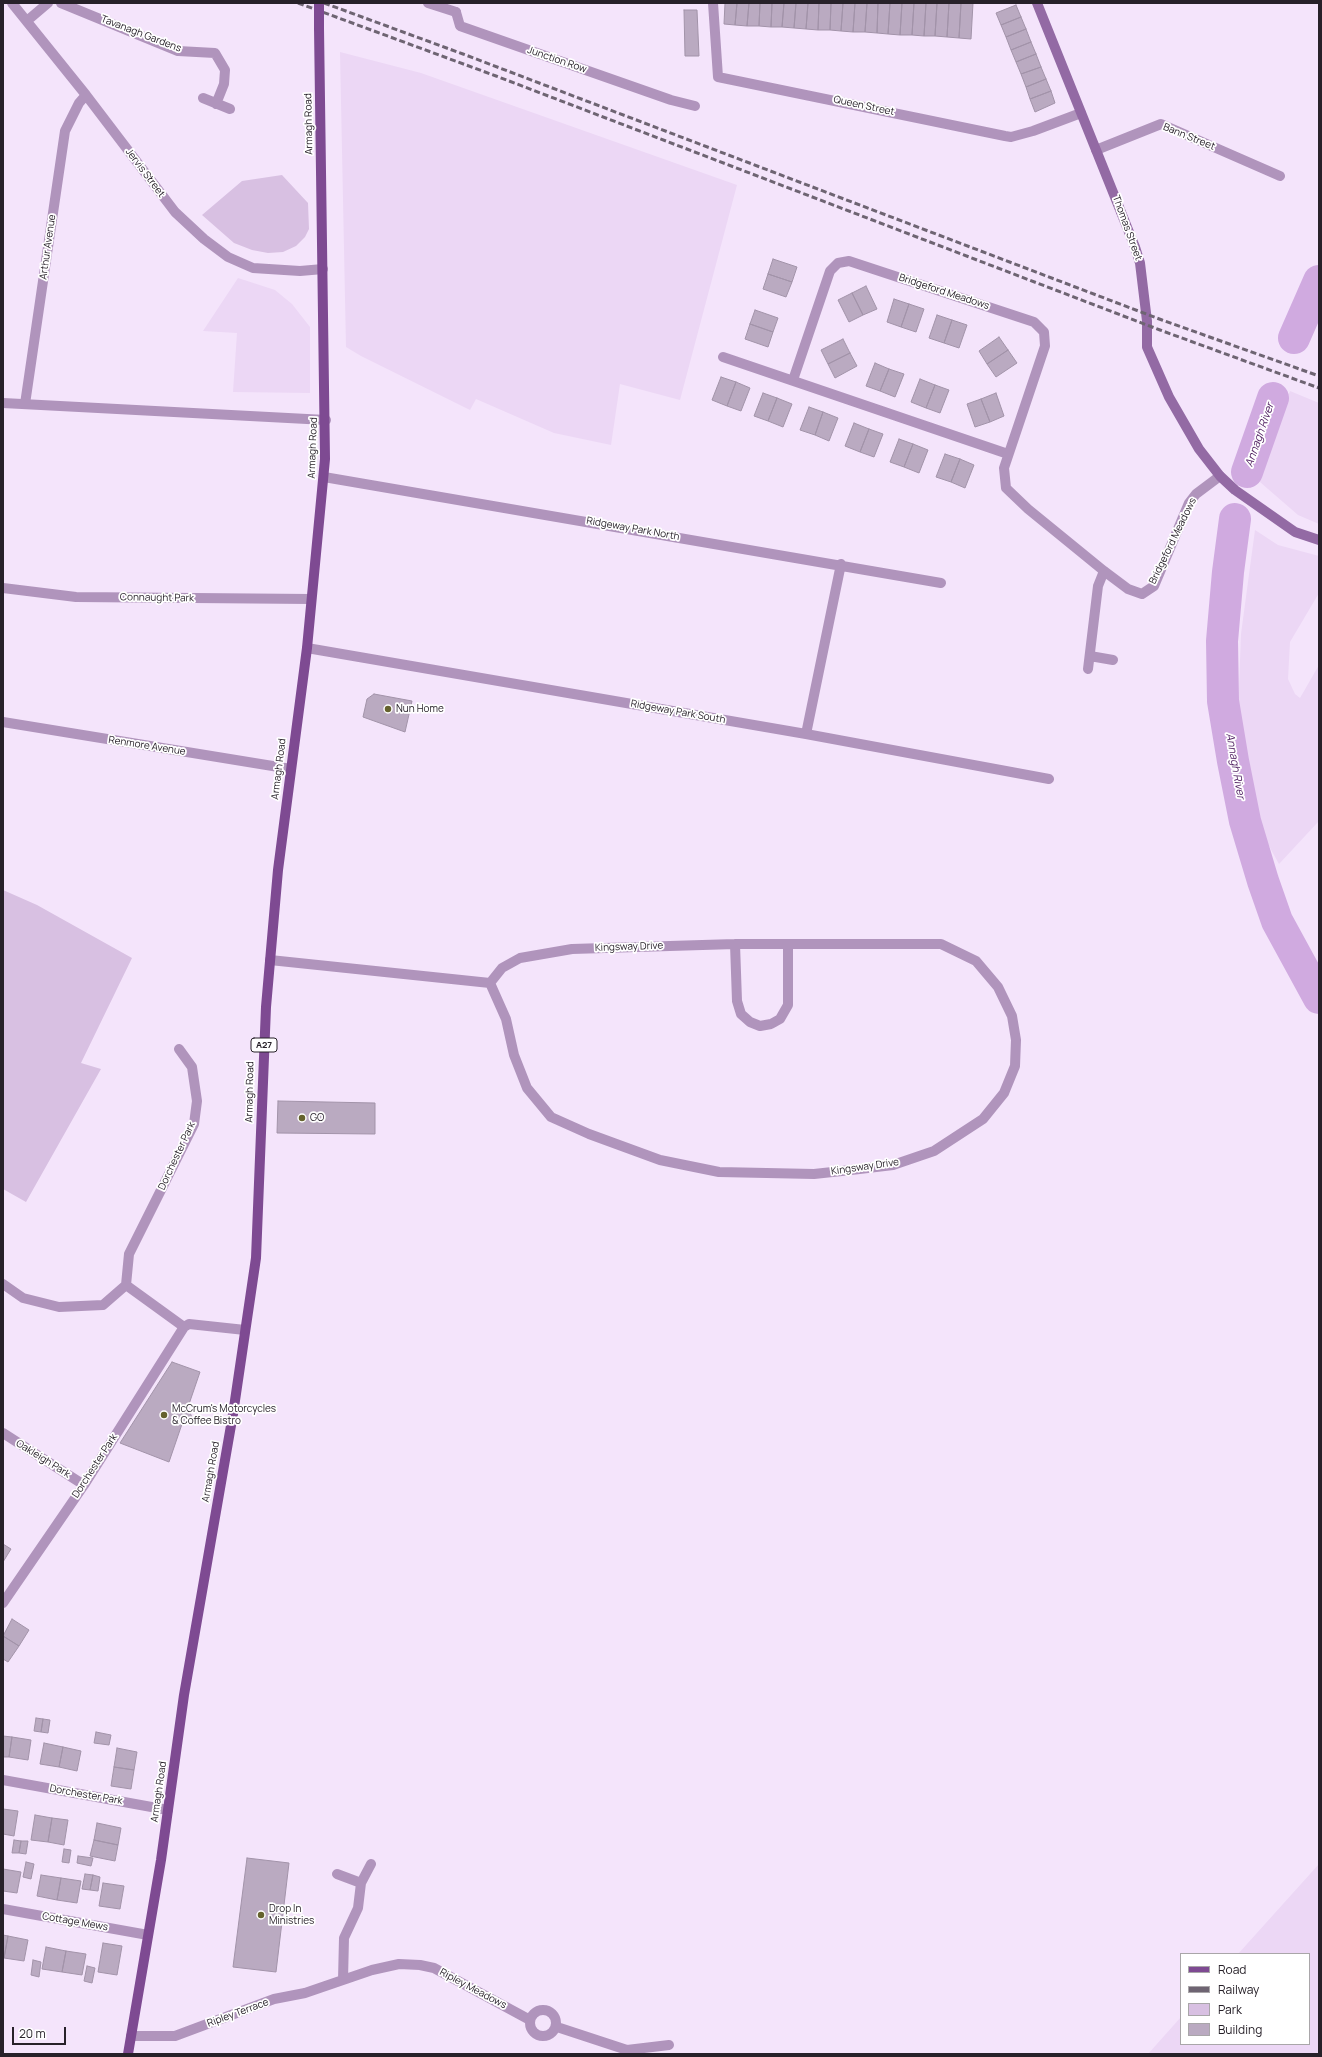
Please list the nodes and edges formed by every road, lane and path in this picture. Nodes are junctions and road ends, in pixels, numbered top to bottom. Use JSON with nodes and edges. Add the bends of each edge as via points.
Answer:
{"nodes":[{"id":1,"x":12,"y":3,"type":"edge"},
{"id":2,"x":48,"y":3,"type":"edge"},
{"id":3,"x":61,"y":3,"type":"edge"},
{"id":4,"x":319,"y":3,"type":"edge"},
{"id":5,"x":428,"y":3,"type":"edge"},
{"id":6,"x":713,"y":3,"type":"edge"},
{"id":7,"x":1037,"y":3,"type":"edge"},
{"id":8,"x":28,"y":20,"type":"junction"},
{"id":9,"x":86,"y":95,"type":"junction"},
{"id":10,"x":203,"y":98,"type":"dead end"},
{"id":11,"x":216,"y":104,"type":"junction"},
{"id":12,"x":696,"y":106,"type":"dead end"},
{"id":13,"x":230,"y":109,"type":"dead end"},
{"id":14,"x":1080,"y":113,"type":"junction"},
{"id":15,"x":1096,"y":150,"type":"junction"},
{"id":16,"x":1280,"y":176,"type":"dead end"},
{"id":17,"x":324,"y":269,"type":"junction"},
{"id":18,"x":723,"y":357,"type":"dead end"},
{"id":19,"x":793,"y":380,"type":"junction"},
{"id":20,"x":3,"y":404,"type":"edge"},
{"id":21,"x":25,"y":404,"type":"junction"},
{"id":22,"x":326,"y":420,"type":"junction"},
{"id":23,"x":1008,"y":454,"type":"junction"},
{"id":24,"x":324,"y":476,"type":"junction"},
{"id":25,"x":1220,"y":476,"type":"junction"},
{"id":26,"x":1319,"y":540,"type":"edge"},
{"id":27,"x":841,"y":564,"type":"junction"},
{"id":28,"x":1104,"y":571,"type":"junction"},
{"id":29,"x":941,"y":583,"type":"dead end"},
{"id":30,"x":3,"y":588,"type":"edge"},
{"id":31,"x":311,"y":600,"type":"junction"},
{"id":32,"x":307,"y":648,"type":"junction"},
{"id":33,"x":1090,"y":656,"type":"junction"},
{"id":34,"x":1113,"y":660,"type":"dead end"},
{"id":35,"x":1088,"y":669,"type":"dead end"},
{"id":36,"x":3,"y":722,"type":"edge"},
{"id":37,"x":806,"y":734,"type":"junction"},
{"id":38,"x":291,"y":769,"type":"junction"},
{"id":39,"x":1049,"y":779,"type":"dead end"},
{"id":40,"x":735,"y":944,"type":"junction"},
{"id":41,"x":788,"y":944,"type":"junction"},
{"id":42,"x":270,"y":960,"type":"junction"},
{"id":43,"x":490,"y":983,"type":"junction"},
{"id":44,"x":179,"y":1049,"type":"dead end"},
{"id":45,"x":3,"y":1284,"type":"edge"},
{"id":46,"x":126,"y":1285,"type":"junction"},
{"id":47,"x":184,"y":1327,"type":"junction"},
{"id":48,"x":245,"y":1330,"type":"junction"},
{"id":49,"x":3,"y":1433,"type":"edge"},
{"id":50,"x":84,"y":1485,"type":"junction"},
{"id":51,"x":3,"y":1603,"type":"edge"},
{"id":52,"x":3,"y":1780,"type":"edge"},
{"id":53,"x":168,"y":1810,"type":"junction"},
{"id":54,"x":371,"y":1864,"type":"dead end"},
{"id":55,"x":338,"y":1874,"type":"dead end"},
{"id":56,"x":361,"y":1883,"type":"junction"},
{"id":57,"x":3,"y":1909,"type":"edge"},
{"id":58,"x":148,"y":1935,"type":"junction"},
{"id":59,"x":343,"y":1980,"type":"junction"},
{"id":60,"x":530,"y":2020,"type":"junction"},
{"id":61,"x":557,"y":2027,"type":"junction"},
{"id":62,"x":131,"y":2036,"type":"junction"},
{"id":63,"x":669,"y":2045,"type":"dead end"},
{"id":64,"x":627,"y":2052,"type":"edge"},
{"id":65,"x":128,"y":2054,"type":"edge"}],
"edges":[{"from":1,"to":8,"type":"street","name":"Jervis Street"},
{"from":2,"to":8,"type":"street"},
{"from":3,"to":11,"type":"street","name":"Tavanagh Gardens","via":[[178,51],[215,53],[225,70],[224,84]]},
{"from":4,"to":17,"type":"main road","name":"Armagh Road","number":"A27","bridge":true},
{"from":5,"to":12,"type":"street","name":"Junction Row","via":[[456,12],[460,26],[671,100]]},
{"from":6,"to":14,"type":"street","name":"Queen Street","via":[[718,77],[1012,137]]},
{"from":7,"to":14,"type":"main road","name":"Thomas Street"},
{"from":8,"to":9,"type":"street","name":"Jervis Street"},
{"from":9,"to":17,"type":"street","name":"Jervis Street","via":[[175,212],[228,257],[253,268],[300,271]]},
{"from":9,"to":21,"type":"street","name":"Arthur Avenue","via":[[79,103],[65,131]]},
{"from":10,"to":11,"type":"street"},
{"from":11,"to":13,"type":"street"},
{"from":14,"to":15,"type":"main road","name":"Thomas Street"},
{"from":15,"to":16,"type":"street","name":"Bann Street","via":[[1162,124]]},
{"from":15,"to":25,"type":"main road","name":"Thomas Street","via":[[1136,247],[1147,321],[1147,347],[1152,361],[1199,449]]},
{"from":17,"to":22,"type":"main road","name":"Armagh Road","number":"A27"},
{"from":18,"to":19,"type":"street"},
{"from":19,"to":23,"type":"street"},
{"from":19,"to":23,"type":"street","name":"Bridgeford Meadows","via":[[830,271],[843,262],[849,261],[1026,319],[1034,322],[1044,332],[1045,346]]},
{"from":20,"to":21,"type":"street"},
{"from":21,"to":22,"type":"street"},
{"from":22,"to":24,"type":"main road","name":"Armagh Road","number":"A27"},
{"from":23,"to":28,"type":"street","name":"Bridgeford Meadows","via":[[1004,468],[1006,488]]},
{"from":24,"to":27,"type":"street","name":"Ridgeway Park North"},
{"from":24,"to":31,"type":"main road","name":"Armagh Road","number":"A27"},
{"from":25,"to":26,"type":"main road","name":"Thomas Street","via":[[1235,490],[1295,532]]},
{"from":25,"to":28,"type":"street","name":"Bridgeford Meadows","via":[[1196,494],[1189,503],[1154,586],[1142,594],[1128,589]]},
{"from":27,"to":29,"type":"street","name":"Ridgeway Park North"},
{"from":27,"to":37,"type":"street"},
{"from":28,"to":33,"type":"street","via":[[1098,586]]},
{"from":30,"to":31,"type":"street","name":"Connaught Park","via":[[76,597]]},
{"from":31,"to":32,"type":"main road","name":"Armagh Road","number":"A27"},
{"from":32,"to":37,"type":"street","name":"Ridgeway Park South"},
{"from":32,"to":38,"type":"main road","name":"Armagh Road","number":"A27"},
{"from":33,"to":34,"type":"street"},
{"from":33,"to":35,"type":"street"},
{"from":36,"to":38,"type":"street","name":"Renmore Avenue"},
{"from":37,"to":39,"type":"street","name":"Ridgeway Park South"},
{"from":38,"to":42,"type":"main road","name":"Armagh Road","number":"A27"},
{"from":40,"to":41,"type":"street","name":"Kingsway Drive"},
{"from":40,"to":41,"type":"street","via":[[737,1001],[741,1014],[760,1026],[771,1024],[780,1018],[788,1005]]},
{"from":40,"to":43,"type":"street","name":"Kingsway Drive","via":[[572,949],[520,958],[502,968]]},
{"from":41,"to":43,"type":"street","name":"Kingsway Drive","via":[[942,944],[976,961],[998,987],[1012,1016],[1016,1040],[1015,1066],[1004,1093],[977,1123],[934,1151],[894,1165],[814,1174],[775,1174],[719,1172],[660,1160],[551,1117],[527,1088],[514,1055],[506,1019]]},
{"from":42,"to":43,"type":"street"},
{"from":42,"to":48,"type":"main road","name":"Armagh Road","number":"A27","via":[[256,1258]]},
{"from":44,"to":46,"type":"street","name":"Dorchester Park","via":[[192,1067],[197,1101],[194,1124],[129,1254]]},
{"from":45,"to":46,"type":"street","via":[[23,1298],[59,1308],[103,1305]]},
{"from":46,"to":47,"type":"street"},
{"from":47,"to":48,"type":"street","via":[[189,1324]]},
{"from":47,"to":50,"type":"street","name":"Dorchester Park"},
{"from":48,"to":53,"type":"main road","name":"Armagh Road","number":"A27","via":[[233,1414],[184,1695]]},
{"from":49,"to":50,"type":"street","name":"Oakleigh Park"},
{"from":50,"to":51,"type":"street","name":"Dorchester Park"},
{"from":52,"to":53,"type":"street","name":"Dorchester Park"},
{"from":53,"to":58,"type":"main road","name":"Armagh Road","number":"A27"},
{"from":54,"to":56,"type":"street"},
{"from":55,"to":56,"type":"street"},
{"from":56,"to":59,"type":"street","via":[[358,1908],[344,1938]]},
{"from":57,"to":58,"type":"street","name":"Cottage Mews"},
{"from":58,"to":62,"type":"main road","name":"Armagh Road","number":"A27"},
{"from":59,"to":60,"type":"street","name":"Ripley Meadows","via":[[399,1964],[420,1965],[434,1968]]},
{"from":59,"to":62,"type":"street","name":"Ripley Terrace","via":[[305,1993],[274,1999],[175,2036]]},
{"from":60,"to":61,"type":"street","via":[[531,2028],[540,2036],[552,2034]]},
{"from":60,"to":61,"type":"street","via":[[537,2011],[549,2011],[555,2016]]},
{"from":61,"to":64,"type":"street"},
{"from":62,"to":65,"type":"main road","name":"Armagh Road","number":"A27"},
{"from":63,"to":64,"type":"street"}]}
